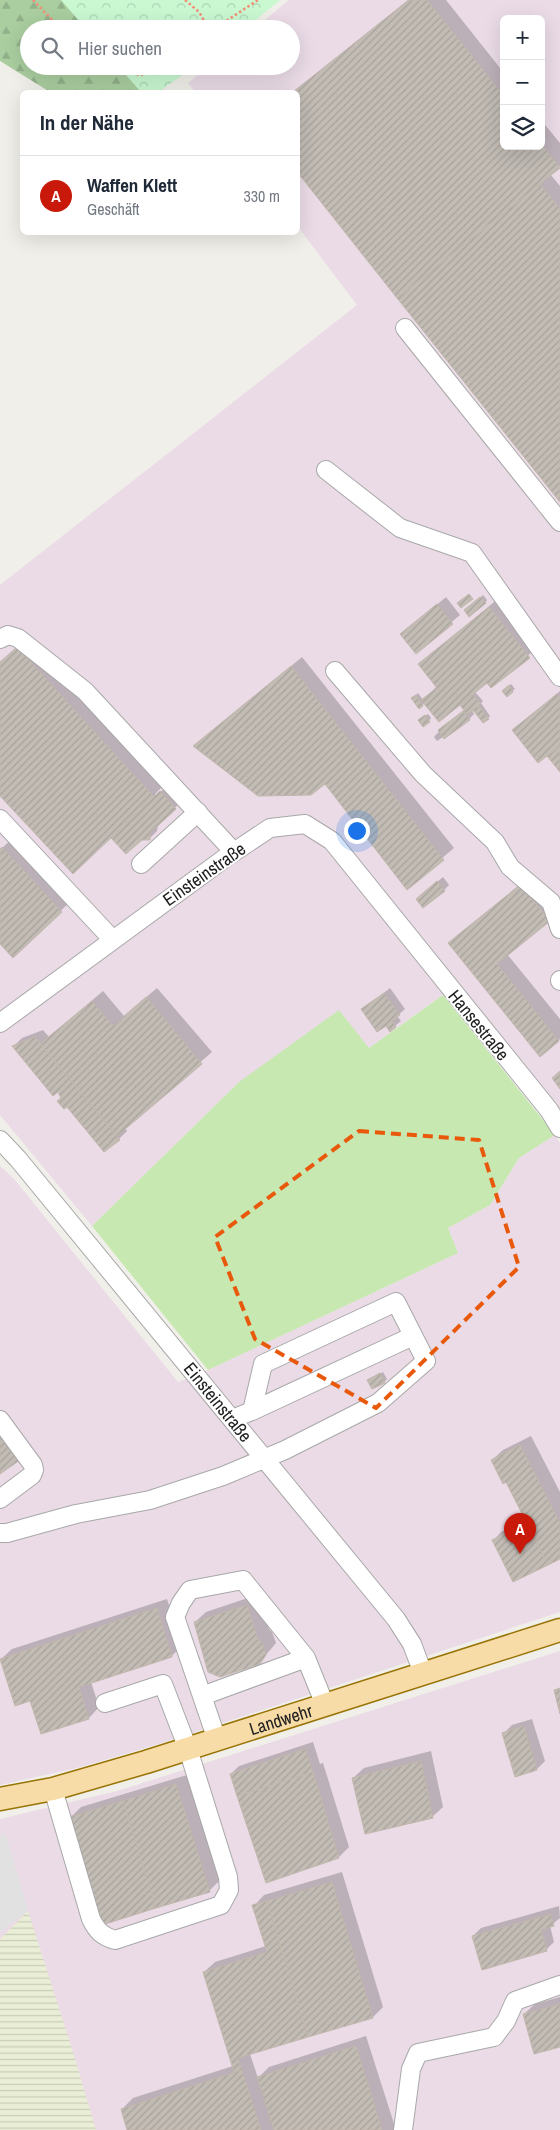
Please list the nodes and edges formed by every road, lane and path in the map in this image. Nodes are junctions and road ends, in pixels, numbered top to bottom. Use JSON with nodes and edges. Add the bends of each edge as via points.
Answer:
{"nodes":[{"id":1,"x":33,"y":0,"type":"edge"},
{"id":2,"x":185,"y":0,"type":"edge"},
{"id":3,"x":258,"y":0,"type":"edge"},
{"id":4,"x":52,"y":20,"type":"edge"},
{"id":5,"x":203,"y":20,"type":"edge"},
{"id":6,"x":228,"y":20,"type":"edge"},
{"id":7,"x":405,"y":328,"type":"dead end"},
{"id":8,"x":326,"y":470,"type":"dead end"},
{"id":9,"x":560,"y":522,"type":"edge"},
{"id":10,"x":0,"y":639,"type":"edge"},
{"id":11,"x":335,"y":671,"type":"dead end"},
{"id":12,"x":560,"y":677,"type":"edge"},
{"id":13,"x":198,"y":812,"type":"junction"},
{"id":14,"x":0,"y":819,"type":"edge"},
{"id":15,"x":234,"y":852,"type":"junction"},
{"id":16,"x":141,"y":864,"type":"dead end"},
{"id":17,"x":397,"y":922,"type":"joint"},
{"id":18,"x":560,"y":929,"type":"edge"},
{"id":19,"x":113,"y":940,"type":"junction"},
{"id":20,"x":0,"y":1023,"type":"edge"},
{"id":21,"x":560,"y":1128,"type":"edge"},
{"id":22,"x":0,"y":1140,"type":"edge"},
{"id":23,"x":413,"y":1336,"type":"junction"},
{"id":24,"x":252,"y":1412,"type":"junction"},
{"id":25,"x":232,"y":1419,"type":"junction"},
{"id":26,"x":0,"y":1420,"type":"edge"},
{"id":27,"x":264,"y":1459,"type":"junction"},
{"id":28,"x":0,"y":1499,"type":"edge"},
{"id":29,"x":0,"y":1533,"type":"edge"},
{"id":30,"x":560,"y":1630,"type":"edge"},
{"id":31,"x":306,"y":1658,"type":"junction"},
{"id":32,"x":423,"y":1673,"type":"junction"},
{"id":33,"x":202,"y":1696,"type":"junction"},
{"id":34,"x":105,"y":1703,"type":"dead end"},
{"id":35,"x":325,"y":1705,"type":"junction"},
{"id":36,"x":216,"y":1740,"type":"junction"},
{"id":37,"x":188,"y":1749,"type":"junction"},
{"id":38,"x":53,"y":1789,"type":"junction"},
{"id":39,"x":0,"y":1799,"type":"edge"},
{"id":40,"x":560,"y":1985,"type":"edge"},
{"id":41,"x":403,"y":2130,"type":"edge"}],
"edges":[{"from":1,"to":4,"type":"path"},
{"from":2,"to":5,"type":"path"},
{"from":3,"to":6,"type":"path"},
{"from":7,"to":9,"type":"street"},
{"from":8,"to":12,"type":"street","via":[[400,528],[472,553]]},
{"from":10,"to":13,"type":"street","via":[[8,635],[18,638],[85,691]]},
{"from":11,"to":18,"type":"street","via":[[423,774],[495,842],[510,867],[551,902]]},
{"from":13,"to":15,"type":"street"},
{"from":13,"to":16,"type":"street"},
{"from":14,"to":19,"type":"street"},
{"from":15,"to":17,"type":"street","name":"Einsteinstraße","via":[[270,828],[305,824],[332,840]]},
{"from":15,"to":19,"type":"street","name":"Einsteinstraße"},
{"from":17,"to":21,"type":"street","name":"Hansestraße","via":[[549,1110]]},
{"from":19,"to":20,"type":"street","name":"Einsteinstraße"},
{"from":22,"to":25,"type":"street","name":"Einsteinstraße"},
{"from":23,"to":24,"type":"street"},
{"from":23,"to":24,"type":"street","via":[[396,1302],[263,1364]]},
{"from":23,"to":27,"type":"street","via":[[426,1361],[378,1403]]},
{"from":24,"to":25,"type":"street"},
{"from":25,"to":27,"type":"street","name":"Einsteinstraße"},
{"from":26,"to":28,"type":"street","via":[[34,1470],[32,1475]]},
{"from":27,"to":29,"type":"street","via":[[150,1500]]},
{"from":27,"to":32,"type":"street","name":"Einsteinstraße","via":[[396,1619],[412,1644]]},
{"from":30,"to":32,"type":"main road","name":"Landwehr"},
{"from":31,"to":33,"type":"street"},
{"from":31,"to":33,"type":"street","via":[[243,1580],[190,1590],[175,1617]]},
{"from":31,"to":35,"type":"street"},
{"from":32,"to":35,"type":"main road","name":"Landwehr"},
{"from":33,"to":36,"type":"street"},
{"from":34,"to":37,"type":"street","via":[[163,1684]]},
{"from":35,"to":36,"type":"main road","name":"Landwehr"},
{"from":36,"to":37,"type":"main road","name":"Landwehr"},
{"from":37,"to":38,"type":"main road","name":"Landwehr"},
{"from":37,"to":38,"type":"street","via":[[227,1872],[229,1890],[221,1905],[115,1940],[103,1936],[91,1918]]},
{"from":38,"to":39,"type":"main road","name":"Landwehr"},
{"from":40,"to":41,"type":"street","via":[[515,2001],[494,2037],[418,2053],[411,2069]]}]}
